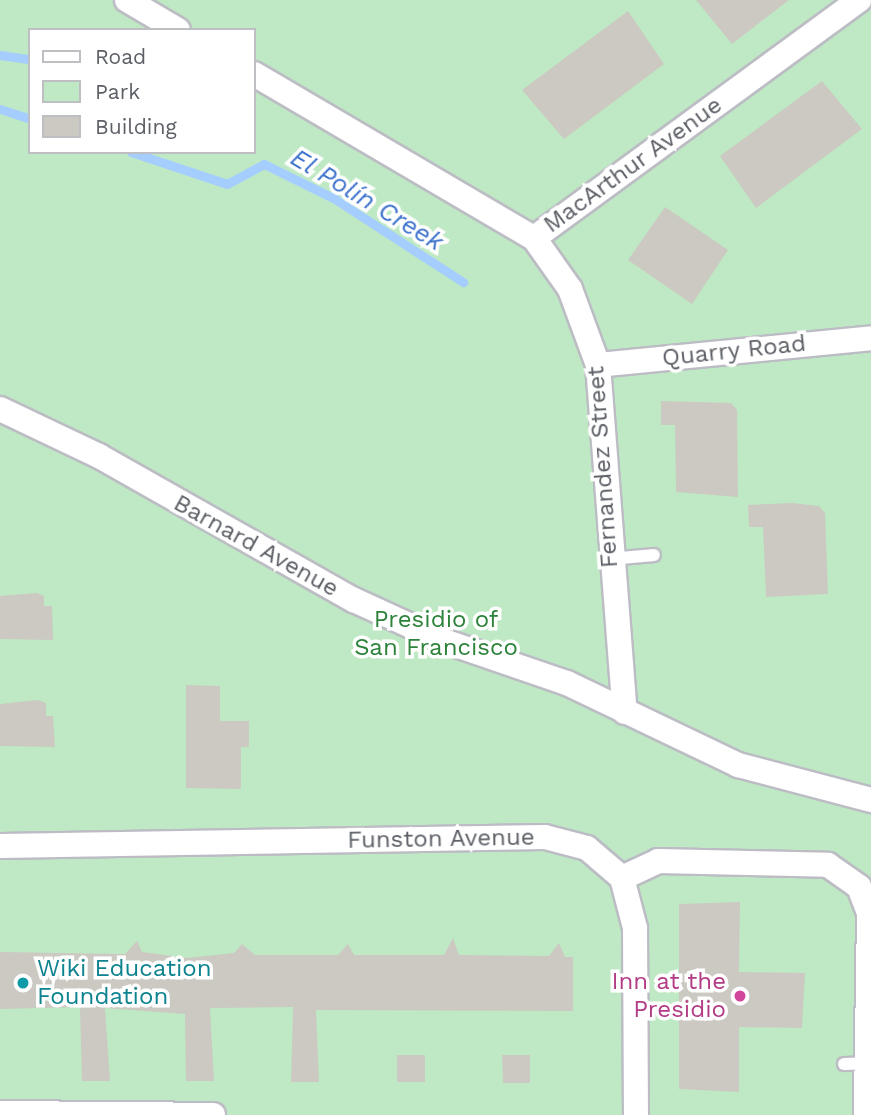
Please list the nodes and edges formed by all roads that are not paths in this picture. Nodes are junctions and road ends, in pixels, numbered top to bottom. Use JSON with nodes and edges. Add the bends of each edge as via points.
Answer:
{"nodes":[{"id":1,"x":127,"y":0,"type":"edge"},
{"id":2,"x":859,"y":0,"type":"edge"},
{"id":3,"x":175,"y":28,"type":"edge"},
{"id":4,"x":256,"y":75,"type":"edge"},
{"id":5,"x":534,"y":238,"type":"junction"},
{"id":6,"x":871,"y":338,"type":"edge"},
{"id":7,"x":598,"y":365,"type":"junction"},
{"id":8,"x":0,"y":409,"type":"edge"},
{"id":9,"x":654,"y":555,"type":"dead end"},
{"id":10,"x":610,"y":559,"type":"junction"},
{"id":11,"x":625,"y":712,"type":"junction"},
{"id":12,"x":871,"y":800,"type":"edge"},
{"id":13,"x":0,"y":846,"type":"edge"},
{"id":14,"x":622,"y":878,"type":"junction"},
{"id":15,"x":0,"y":1113,"type":"edge"},
{"id":16,"x":213,"y":1115,"type":"edge"},
{"id":17,"x":636,"y":1115,"type":"edge"},
{"id":18,"x":866,"y":1115,"type":"edge"}],
"edges":[{"from":1,"to":3,"type":"street"},
{"from":2,"to":5,"type":"street","name":"MacArthur Avenue"},
{"from":4,"to":5,"type":"street","name":"MacArthur Avenue"},
{"from":5,"to":7,"type":"street","name":"Fernandez Street","via":[[570,289]]},
{"from":6,"to":7,"type":"street","name":"Quarry Road"},
{"from":7,"to":10,"type":"street","name":"Fernandez Street"},
{"from":8,"to":11,"type":"street","name":"Barnard Avenue","via":[[99,456],[354,600]]},
{"from":9,"to":10,"type":"lane"},
{"from":10,"to":11,"type":"street","name":"Fernandez Street"},
{"from":11,"to":12,"type":"street","name":"Barnard Avenue","via":[[738,765]]},
{"from":13,"to":14,"type":"street","name":"Funston Avenue","via":[[545,837],[587,848]]},
{"from":14,"to":17,"type":"street","via":[[635,928]]},
{"from":14,"to":18,"type":"street","via":[[658,862],[828,865],[859,887],[869,913],[855,1063]]},
{"from":15,"to":16,"type":"street"}]}
